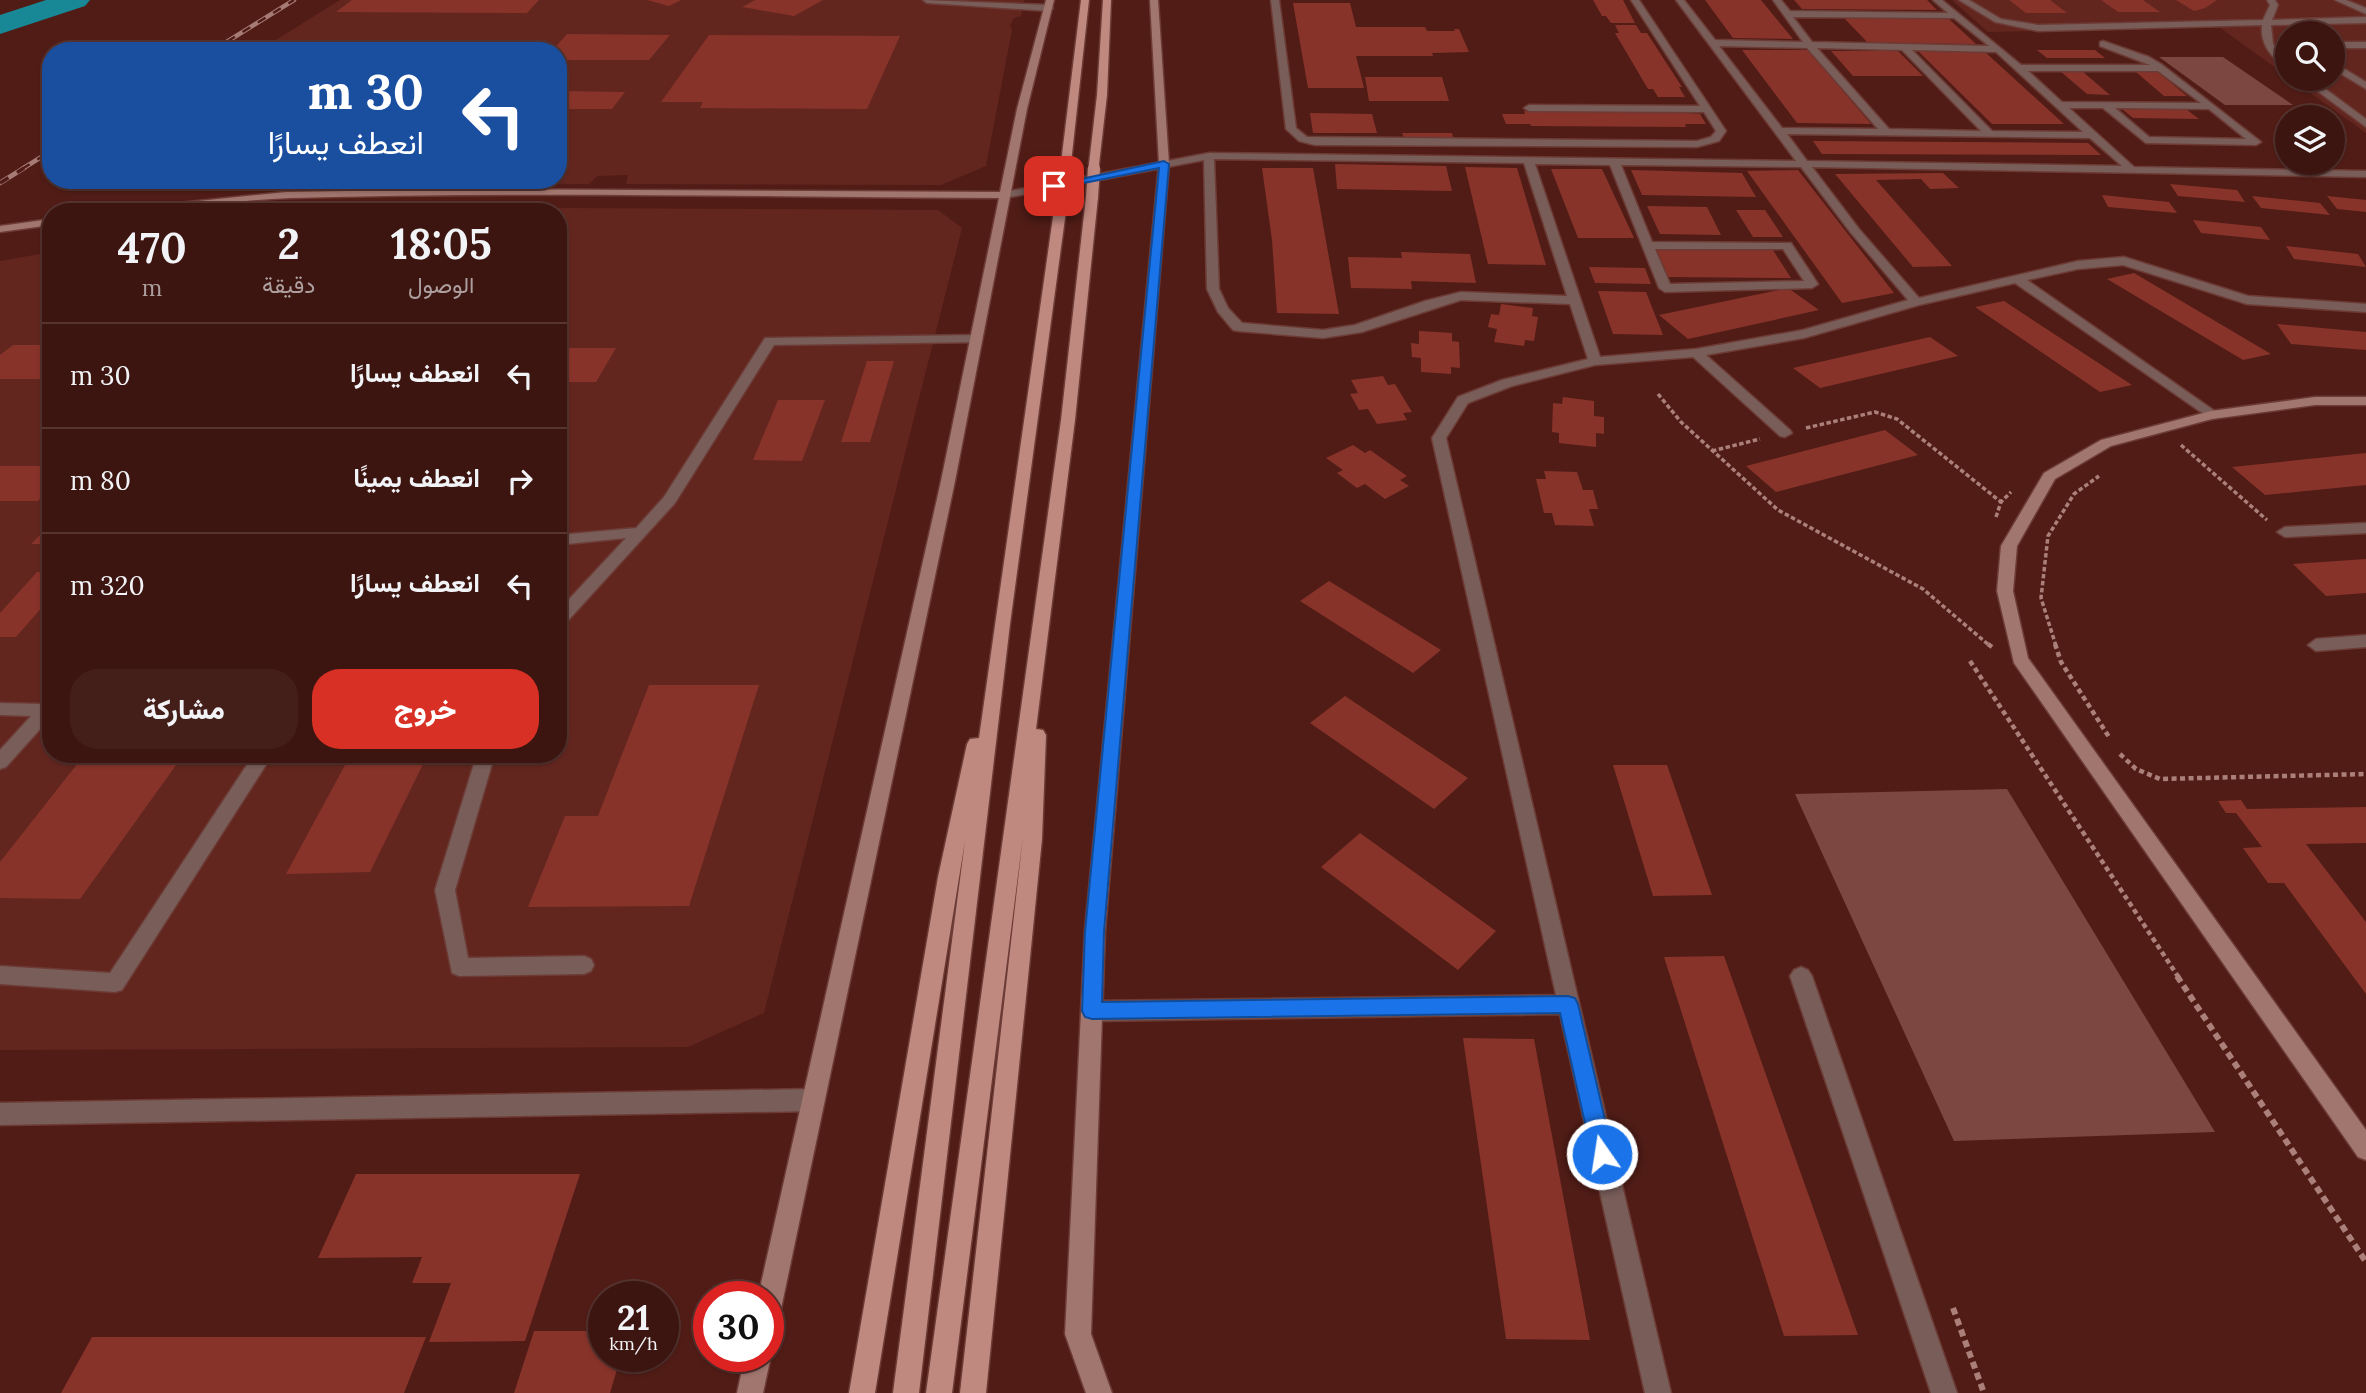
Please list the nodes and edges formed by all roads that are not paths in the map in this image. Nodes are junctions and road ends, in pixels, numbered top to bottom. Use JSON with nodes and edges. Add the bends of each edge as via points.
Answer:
{"nodes":[{"id":1,"x":927,"y":0,"type":"edge"},
{"id":2,"x":1085,"y":0,"type":"edge"},
{"id":3,"x":1107,"y":0,"type":"edge"},
{"id":4,"x":1154,"y":0,"type":"edge"},
{"id":5,"x":1275,"y":0,"type":"edge"},
{"id":6,"x":1635,"y":0,"type":"edge"},
{"id":7,"x":1680,"y":0,"type":"edge"},
{"id":8,"x":1777,"y":0,"type":"edge"},
{"id":9,"x":1937,"y":0,"type":"edge"},
{"id":10,"x":1963,"y":0,"type":"edge"},
{"id":11,"x":2271,"y":0,"type":"edge"},
{"id":12,"x":2339,"y":0,"type":"edge"},
{"id":13,"x":1049,"y":4,"type":"edge"},
{"id":14,"x":2366,"y":10,"type":"edge"},
{"id":15,"x":1786,"y":14,"type":"junction"},
{"id":16,"x":1953,"y":16,"type":"junction"},
{"id":17,"x":2366,"y":20,"type":"edge"},
{"id":18,"x":2265,"y":23,"type":"junction"},
{"id":19,"x":2275,"y":29,"type":"edge"},
{"id":20,"x":1713,"y":43,"type":"junction"},
{"id":21,"x":2103,"y":44,"type":"dead end"},
{"id":22,"x":2345,"y":45,"type":"edge"},
{"id":23,"x":2366,"y":45,"type":"edge"},
{"id":24,"x":1810,"y":46,"type":"junction"},
{"id":25,"x":1905,"y":48,"type":"junction"},
{"id":26,"x":1998,"y":50,"type":"junction"},
{"id":27,"x":2275,"y":50,"type":"edge"},
{"id":28,"x":2018,"y":68,"type":"junction"},
{"id":29,"x":2161,"y":68,"type":"junction"},
{"id":30,"x":2345,"y":73,"type":"edge"},
{"id":31,"x":2366,"y":86,"type":"edge"},
{"id":32,"x":2322,"y":91,"type":"edge"},
{"id":33,"x":2059,"y":105,"type":"junction"},
{"id":34,"x":2106,"y":106,"type":"junction"},
{"id":35,"x":2211,"y":106,"type":"junction"},
{"id":36,"x":1529,"y":108,"type":"dead end"},
{"id":37,"x":1707,"y":109,"type":"junction"},
{"id":38,"x":2366,"y":124,"type":"edge"},
{"id":39,"x":1777,"y":131,"type":"junction"},
{"id":40,"x":1887,"y":133,"type":"junction"},
{"id":41,"x":1990,"y":134,"type":"junction"},
{"id":42,"x":2093,"y":135,"type":"junction"},
{"id":43,"x":1521,"y":144,"type":"junction"},
{"id":44,"x":1209,"y":156,"type":"junction"},
{"id":45,"x":1528,"y":160,"type":"junction"},
{"id":46,"x":1614,"y":160,"type":"junction"},
{"id":47,"x":1164,"y":164,"type":"junction"},
{"id":48,"x":1804,"y":164,"type":"junction"},
{"id":49,"x":2130,"y":168,"type":"junction"},
{"id":50,"x":2366,"y":174,"type":"edge"},
{"id":51,"x":1005,"y":195,"type":"junction"},
{"id":52,"x":208,"y":203,"type":"edge"},
{"id":53,"x":42,"y":223,"type":"edge"},
{"id":54,"x":0,"y":229,"type":"edge"},
{"id":55,"x":1648,"y":246,"type":"junction"},
{"id":56,"x":2018,"y":280,"type":"junction"},
{"id":57,"x":1574,"y":300,"type":"junction"},
{"id":58,"x":1916,"y":302,"type":"junction"},
{"id":59,"x":2366,"y":308,"type":"edge"},
{"id":60,"x":976,"y":339,"type":"junction"},
{"id":61,"x":1696,"y":353,"type":"junction"},
{"id":62,"x":1595,"y":361,"type":"junction"},
{"id":63,"x":2366,"y":401,"type":"edge"},
{"id":64,"x":2211,"y":415,"type":"junction"},
{"id":65,"x":1785,"y":433,"type":"road end"},
{"id":66,"x":2366,"y":527,"type":"edge"},
{"id":67,"x":640,"y":531,"type":"junction"},
{"id":68,"x":2285,"y":531,"type":"road end"},
{"id":69,"x":567,"y":539,"type":"edge"},
{"id":70,"x":567,"y":611,"type":"edge"},
{"id":71,"x":1043,"y":615,"type":"junction"},
{"id":72,"x":1002,"y":624,"type":"junction"},
{"id":73,"x":2366,"y":641,"type":"edge"},
{"id":74,"x":2316,"y":645,"type":"dead end"},
{"id":75,"x":42,"y":707,"type":"edge"},
{"id":76,"x":0,"y":709,"type":"edge"},
{"id":77,"x":42,"y":714,"type":"edge"},
{"id":78,"x":0,"y":762,"type":"edge"},
{"id":79,"x":258,"y":763,"type":"edge"},
{"id":80,"x":483,"y":763,"type":"edge"},
{"id":81,"x":583,"y":965,"type":"dead end"},
{"id":82,"x":0,"y":975,"type":"edge"},
{"id":83,"x":1801,"y":976,"type":"dead end"},
{"id":84,"x":1568,"y":1004,"type":"junction"},
{"id":85,"x":1092,"y":1011,"type":"junction"},
{"id":86,"x":813,"y":1100,"type":"junction"},
{"id":87,"x":0,"y":1114,"type":"edge"},
{"id":88,"x":2366,"y":1149,"type":"edge"},
{"id":89,"x":774,"y":1281,"type":"edge"},
{"id":90,"x":755,"y":1372,"type":"edge"},
{"id":91,"x":750,"y":1393,"type":"edge"},
{"id":92,"x":862,"y":1393,"type":"edge"},
{"id":93,"x":906,"y":1393,"type":"edge"},
{"id":94,"x":939,"y":1393,"type":"edge"},
{"id":95,"x":973,"y":1393,"type":"edge"},
{"id":96,"x":1099,"y":1393,"type":"edge"},
{"id":97,"x":1658,"y":1393,"type":"edge"},
{"id":98,"x":1944,"y":1393,"type":"edge"}],
"edges":[{"from":1,"to":13,"type":"street"},
{"from":2,"to":72,"type":"main road","bridge":true},
{"from":3,"to":71,"type":"main road","bridge":true,"via":[[1092,197]]},
{"from":4,"to":47,"type":"street"},
{"from":5,"to":43,"type":"street","via":[[1291,129],[1303,139]]},
{"from":6,"to":37,"type":"street"},
{"from":7,"to":20,"type":"street"},
{"from":8,"to":15,"type":"street"},
{"from":9,"to":16,"type":"street"},
{"from":10,"to":18,"type":"street","via":[[1986,17],[2038,29]]},
{"from":11,"to":18,"type":"street","via":[[2274,5]]},
{"from":12,"to":14,"type":"street"},
{"from":13,"to":51,"type":"street"},
{"from":15,"to":16,"type":"street"},
{"from":15,"to":24,"type":"street"},
{"from":16,"to":26,"type":"street"},
{"from":17,"to":18,"type":"street"},
{"from":18,"to":19,"type":"street"},
{"from":18,"to":27,"type":"street","via":[[2267,40]]},
{"from":20,"to":24,"type":"street"},
{"from":20,"to":39,"type":"street"},
{"from":21,"to":29,"type":"street"},
{"from":22,"to":23,"type":"street"},
{"from":24,"to":25,"type":"street"},
{"from":24,"to":40,"type":"street"},
{"from":25,"to":26,"type":"street"},
{"from":25,"to":41,"type":"street"},
{"from":26,"to":28,"type":"street"},
{"from":28,"to":29,"type":"street"},
{"from":28,"to":33,"type":"street"},
{"from":29,"to":35,"type":"street"},
{"from":30,"to":31,"type":"street"},
{"from":32,"to":38,"type":"street"},
{"from":33,"to":34,"type":"street"},
{"from":33,"to":42,"type":"street"},
{"from":34,"to":35,"type":"street"},
{"from":34,"to":35,"type":"street","via":[[2146,140],[2256,142]]},
{"from":36,"to":37,"type":"street"},
{"from":37,"to":43,"type":"street","via":[[1721,131],[1715,139],[1697,144]]},
{"from":39,"to":40,"type":"street"},
{"from":39,"to":48,"type":"street"},
{"from":40,"to":41,"type":"street"},
{"from":41,"to":42,"type":"street"},
{"from":42,"to":49,"type":"street"},
{"from":43,"to":45,"type":"street"},
{"from":44,"to":45,"type":"street"},
{"from":44,"to":47,"type":"street"},
{"from":44,"to":57,"type":"street","via":[[1213,289],[1238,327],[1323,334],[1357,329],[1461,296]]},
{"from":45,"to":46,"type":"street"},
{"from":45,"to":57,"type":"street"},
{"from":46,"to":48,"type":"street"},
{"from":46,"to":55,"type":"street"},
{"from":47,"to":51,"type":"street"},
{"from":47,"to":85,"type":"street","via":[[1095,932]]},
{"from":48,"to":49,"type":"street"},
{"from":48,"to":58,"type":"street"},
{"from":49,"to":50,"type":"street"},
{"from":51,"to":52,"type":"street","via":[[473,192],[286,195]]},
{"from":51,"to":60,"type":"street"},
{"from":53,"to":54,"type":"street"},
{"from":55,"to":55,"type":"street","via":[[1787,245],[1812,284],[1665,288]]},
{"from":56,"to":58,"type":"street"},
{"from":56,"to":59,"type":"street","via":[[2078,265],[2124,261],[2247,300]]},
{"from":56,"to":64,"type":"street"},
{"from":57,"to":62,"type":"street"},
{"from":58,"to":61,"type":"street","via":[[1804,334]]},
{"from":60,"to":67,"type":"street","via":[[770,341],[670,500]]},
{"from":60,"to":86,"type":"street"},
{"from":61,"to":62,"type":"street"},
{"from":61,"to":65,"type":"street"},
{"from":62,"to":84,"type":"street","via":[[1507,383],[1463,400],[1438,438]]},
{"from":63,"to":64,"type":"street","via":[[2315,401]]},
{"from":64,"to":88,"type":"street","via":[[2106,443],[2049,475],[2009,546],[2005,591],[2020,659]]},
{"from":66,"to":68,"type":"street"},
{"from":67,"to":69,"type":"street"},
{"from":67,"to":70,"type":"street"},
{"from":71,"to":94,"type":"main road"},
{"from":71,"to":95,"type":"main road","via":[[1032,839]]},
{"from":72,"to":92,"type":"main road","via":[[948,877]]},
{"from":72,"to":93,"type":"main road"},
{"from":73,"to":74,"type":"street"},
{"from":75,"to":76,"type":"street"},
{"from":77,"to":78,"type":"street"},
{"from":79,"to":82,"type":"street","via":[[115,983]]},
{"from":80,"to":81,"type":"street","via":[[446,890],[459,967]]},
{"from":83,"to":98,"type":"street"},
{"from":84,"to":85,"type":"street"},
{"from":84,"to":97,"type":"street"},
{"from":85,"to":96,"type":"street","via":[[1078,1334]]},
{"from":86,"to":87,"type":"street"},
{"from":86,"to":89,"type":"street"},
{"from":90,"to":91,"type":"street"}]}
